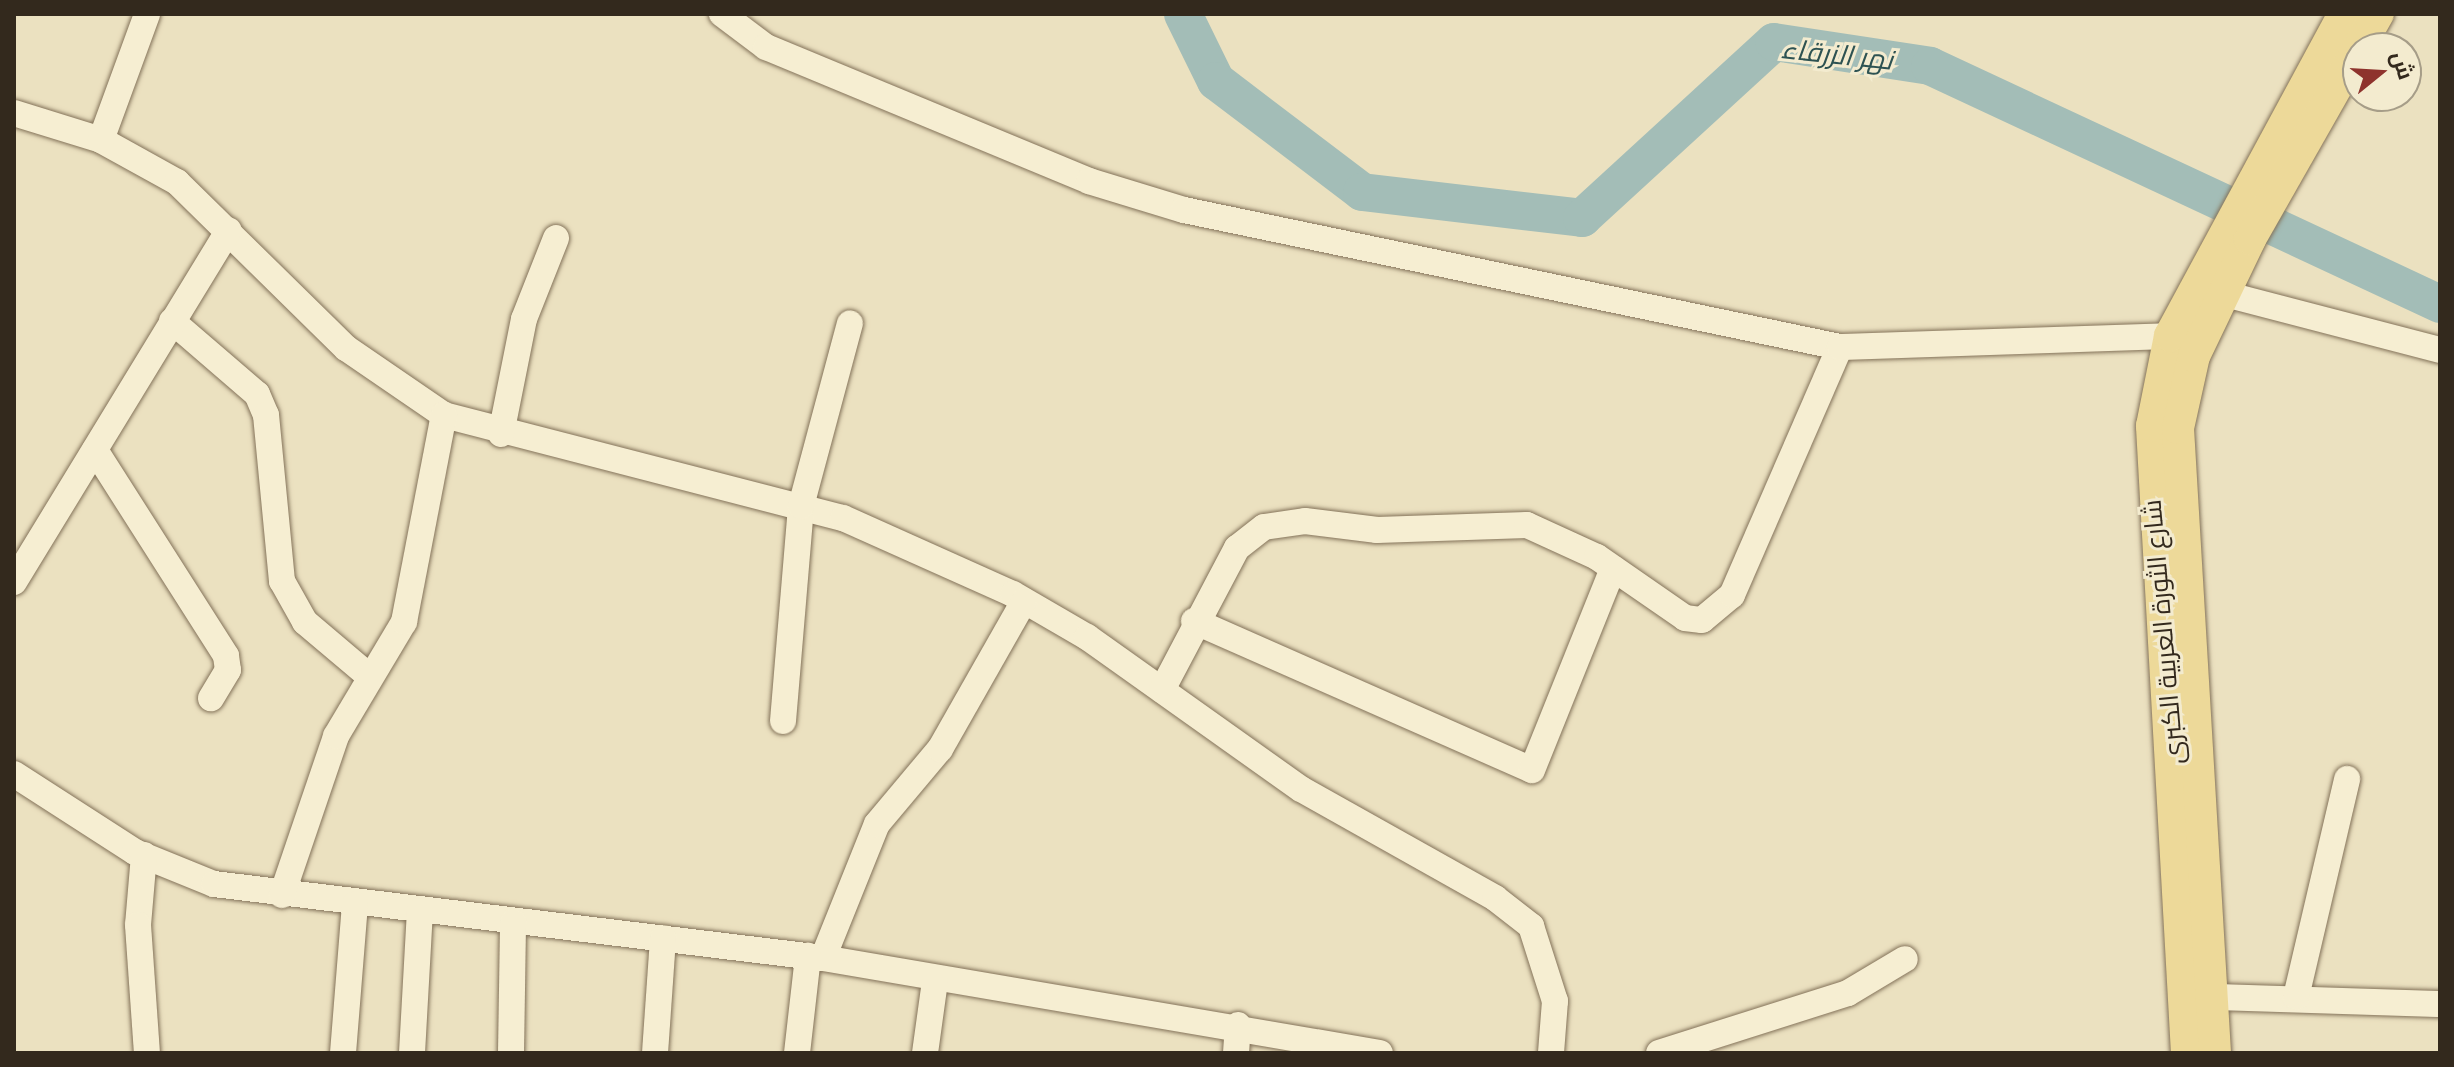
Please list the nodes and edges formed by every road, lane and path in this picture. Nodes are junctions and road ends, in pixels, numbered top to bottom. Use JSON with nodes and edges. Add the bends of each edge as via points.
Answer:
{"nodes":[{"id":1,"x":147,"y":14,"type":"edge"},
{"id":2,"x":722,"y":14,"type":"edge"},
{"id":3,"x":2344,"y":14,"type":"edge"},
{"id":4,"x":2378,"y":14,"type":"edge"},
{"id":5,"x":14,"y":113,"type":"edge"},
{"id":6,"x":101,"y":140,"type":"junction"},
{"id":7,"x":2272,"y":168,"type":"junction"},
{"id":8,"x":229,"y":230,"type":"junction"},
{"id":9,"x":2238,"y":232,"type":"junction"},
{"id":10,"x":556,"y":238,"type":"dead end"},
{"id":11,"x":2225,"y":294,"type":"junction"},
{"id":12,"x":172,"y":321,"type":"junction"},
{"id":13,"x":850,"y":323,"type":"dead end"},
{"id":14,"x":2170,"y":336,"type":"junction"},
{"id":15,"x":1840,"y":347,"type":"junction"},
{"id":16,"x":2440,"y":350,"type":"edge"},
{"id":17,"x":444,"y":415,"type":"junction"},
{"id":18,"x":501,"y":434,"type":"junction"},
{"id":19,"x":95,"y":450,"type":"junction"},
{"id":20,"x":801,"y":506,"type":"junction"},
{"id":21,"x":1613,"y":569,"type":"junction"},
{"id":22,"x":14,"y":582,"type":"edge"},
{"id":23,"x":1024,"y":601,"type":"junction"},
{"id":24,"x":1194,"y":621,"type":"junction"},
{"id":25,"x":370,"y":677,"type":"junction"},
{"id":26,"x":1162,"y":690,"type":"junction"},
{"id":27,"x":211,"y":698,"type":"dead end"},
{"id":28,"x":783,"y":721,"type":"dead end"},
{"id":29,"x":14,"y":774,"type":"edge"},
{"id":30,"x":2347,"y":779,"type":"dead end"},
{"id":31,"x":144,"y":855,"type":"junction"},
{"id":32,"x":282,"y":895,"type":"junction"},
{"id":33,"x":355,"y":904,"type":"junction"},
{"id":34,"x":420,"y":911,"type":"junction"},
{"id":35,"x":513,"y":922,"type":"junction"},
{"id":36,"x":663,"y":938,"type":"junction"},
{"id":37,"x":816,"y":957,"type":"junction"},
{"id":38,"x":1905,"y":959,"type":"dead end"},
{"id":39,"x":935,"y":981,"type":"junction"},
{"id":40,"x":2214,"y":997,"type":"junction"},
{"id":41,"x":2296,"y":997,"type":"junction"},
{"id":42,"x":2440,"y":1004,"type":"edge"},
{"id":43,"x":1238,"y":1025,"type":"junction"},
{"id":44,"x":147,"y":1053,"type":"edge"},
{"id":45,"x":343,"y":1053,"type":"edge"},
{"id":46,"x":412,"y":1053,"type":"edge"},
{"id":47,"x":511,"y":1053,"type":"edge"},
{"id":48,"x":655,"y":1053,"type":"edge"},
{"id":49,"x":797,"y":1053,"type":"edge"},
{"id":50,"x":925,"y":1053,"type":"edge"},
{"id":51,"x":1236,"y":1053,"type":"edge"},
{"id":52,"x":1380,"y":1053,"type":"edge"},
{"id":53,"x":1551,"y":1053,"type":"edge"},
{"id":54,"x":1659,"y":1053,"type":"edge"},
{"id":55,"x":2187,"y":1053,"type":"edge"},
{"id":56,"x":2215,"y":1053,"type":"edge"}],
"edges":[{"from":1,"to":6,"type":"street"},
{"from":2,"to":15,"type":"street","via":[[766,47],[1089,181],[1184,210]]},
{"from":3,"to":7,"type":"main road"},
{"from":4,"to":7,"type":"main road"},
{"from":5,"to":6,"type":"street"},
{"from":6,"to":8,"type":"street","via":[[177,182]]},
{"from":7,"to":9,"type":"main road"},
{"from":8,"to":12,"type":"street"},
{"from":8,"to":17,"type":"street","via":[[346,348]]},
{"from":9,"to":11,"type":"main road","name":"شارع الثورة العربية الكبرى"},
{"from":9,"to":14,"type":"main road","name":"شارع الثورة العربية الكبرى"},
{"from":10,"to":18,"type":"street","via":[[524,319]]},
{"from":11,"to":16,"type":"street"},
{"from":11,"to":40,"type":"main road","name":"شارع الثورة العربية الكبرى","via":[[2187,381],[2176,470]]},
{"from":12,"to":19,"type":"street"},
{"from":12,"to":25,"type":"street","via":[[257,394],[266,415],[282,581],[305,622]]},
{"from":13,"to":20,"type":"street"},
{"from":14,"to":15,"type":"street"},
{"from":14,"to":55,"type":"main road","name":"شارع الثورة العربية الكبرى","via":[[2152,426],[2151,504],[2180,845]]},
{"from":15,"to":21,"type":"street","via":[[1781,491],[1718,614],[1685,618]]},
{"from":17,"to":18,"type":"street"},
{"from":17,"to":25,"type":"street","via":[[404,622]]},
{"from":18,"to":20,"type":"street"},
{"from":19,"to":22,"type":"street"},
{"from":19,"to":27,"type":"street","via":[[226,656],[228,670]]},
{"from":20,"to":23,"type":"street"},
{"from":20,"to":28,"type":"street"},
{"from":21,"to":24,"type":"street","via":[[1509,522],[1410,530],[1277,522],[1237,548]]},
{"from":21,"to":24,"type":"street","via":[[1532,770]]},
{"from":23,"to":26,"type":"street"},
{"from":23,"to":37,"type":"street","via":[[940,749],[877,824]]},
{"from":24,"to":26,"type":"street"},
{"from":25,"to":32,"type":"street","via":[[331,747]]},
{"from":26,"to":53,"type":"street","via":[[1301,789],[1495,898],[1531,926],[1555,1001]]},
{"from":29,"to":31,"type":"street"},
{"from":30,"to":41,"type":"street"},
{"from":31,"to":32,"type":"street","via":[[214,884]]},
{"from":31,"to":44,"type":"street","via":[[138,925]]},
{"from":32,"to":33,"type":"street"},
{"from":33,"to":34,"type":"street"},
{"from":33,"to":45,"type":"street"},
{"from":34,"to":35,"type":"street"},
{"from":34,"to":46,"type":"street"},
{"from":35,"to":36,"type":"street"},
{"from":35,"to":47,"type":"street"},
{"from":36,"to":37,"type":"street"},
{"from":36,"to":48,"type":"street"},
{"from":37,"to":39,"type":"street"},
{"from":37,"to":49,"type":"street"},
{"from":38,"to":54,"type":"street","via":[[1848,993]]},
{"from":39,"to":43,"type":"street"},
{"from":39,"to":50,"type":"street"},
{"from":40,"to":41,"type":"street"},
{"from":40,"to":56,"type":"main road","name":"شارع الثورة العربية الكبرى"},
{"from":41,"to":42,"type":"street"},
{"from":43,"to":51,"type":"street"},
{"from":43,"to":52,"type":"street"}]}
